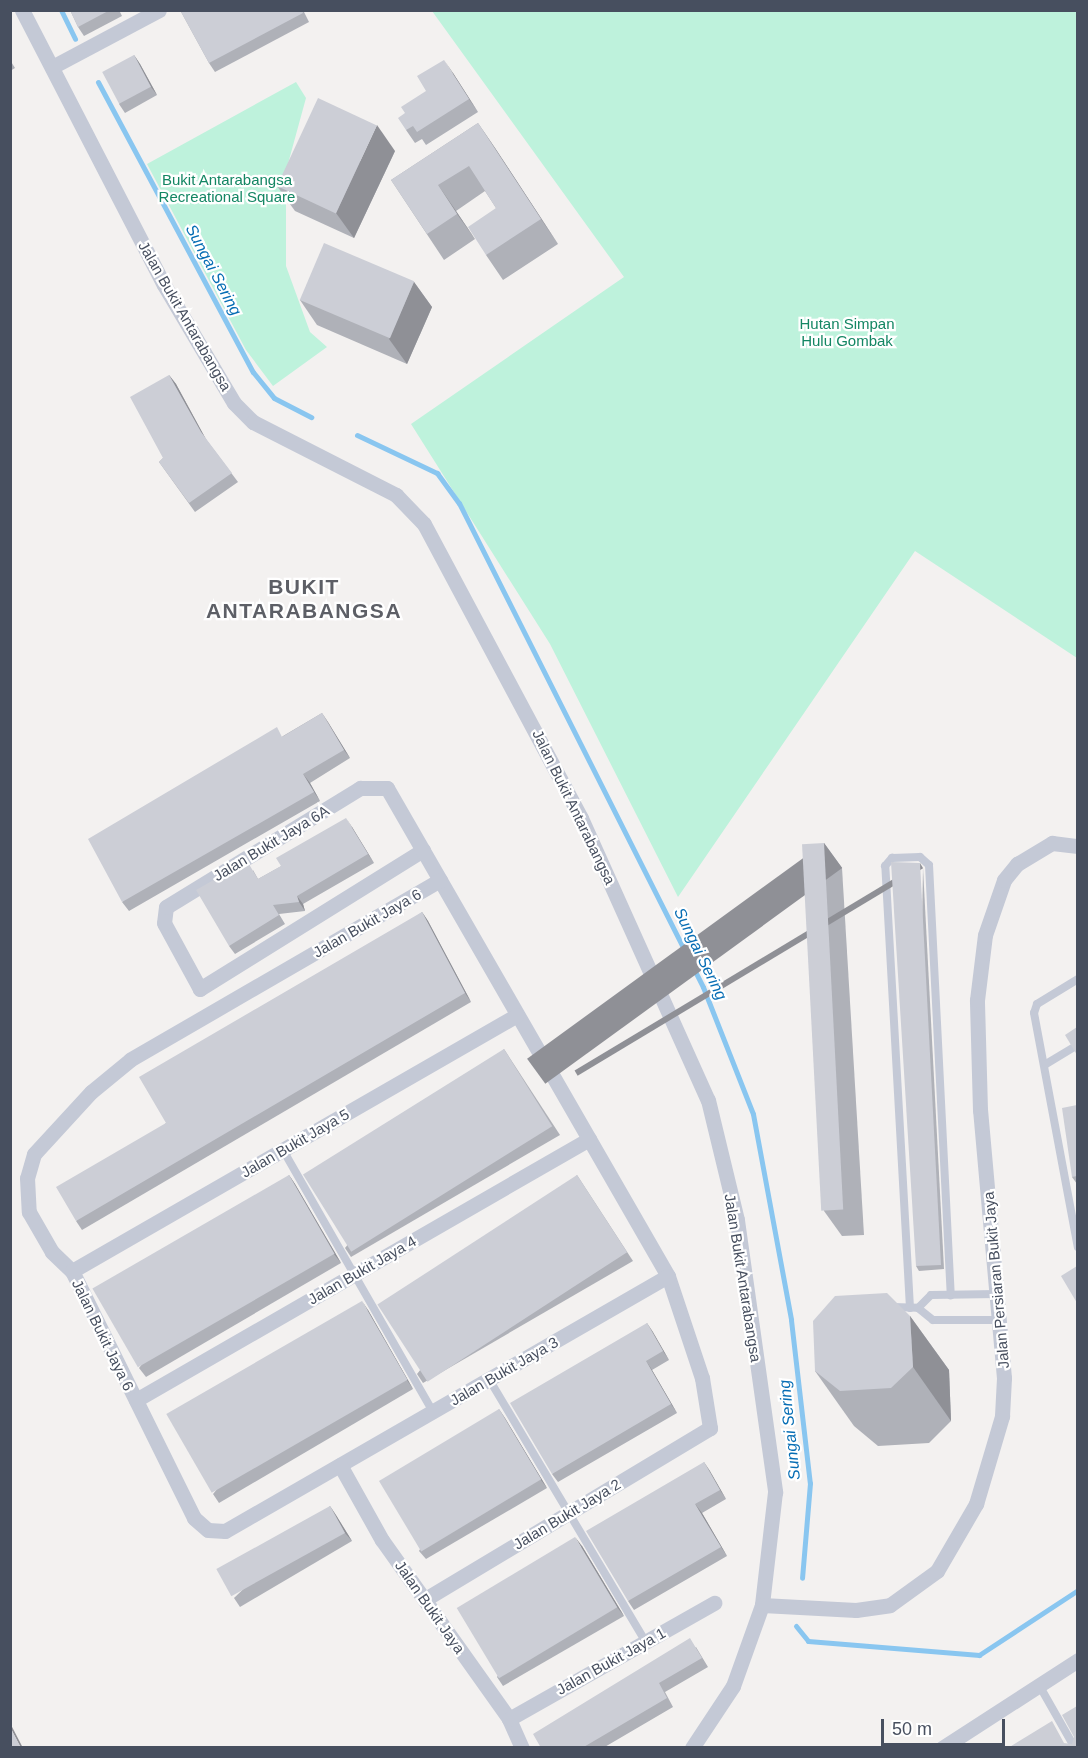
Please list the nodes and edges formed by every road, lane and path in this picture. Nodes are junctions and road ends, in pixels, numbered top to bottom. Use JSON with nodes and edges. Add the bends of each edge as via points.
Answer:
{"nodes":[{"id":1,"x":22,"y":10,"type":"edge"},
{"id":2,"x":156,"y":11,"type":"edge"},
{"id":3,"x":52,"y":68,"type":"junction"},
{"id":4,"x":1077,"y":846,"type":"edge"},
{"id":5,"x":423,"y":850,"type":"junction"},
{"id":6,"x":440,"y":880,"type":"junction"},
{"id":7,"x":1077,"y":979,"type":"edge"},
{"id":8,"x":517,"y":1014,"type":"junction"},
{"id":9,"x":1077,"y":1045,"type":"edge"},
{"id":10,"x":1046,"y":1064,"type":"junction"},
{"id":11,"x":589,"y":1139,"type":"junction"},
{"id":12,"x":283,"y":1150,"type":"junction"},
{"id":13,"x":1076,"y":1228,"type":"edge"},
{"id":14,"x":1077,"y":1247,"type":"edge"},
{"id":15,"x":72,"y":1271,"type":"junction"},
{"id":16,"x":354,"y":1274,"type":"junction"},
{"id":17,"x":668,"y":1276,"type":"junction"},
{"id":18,"x":951,"y":1294,"type":"junction"},
{"id":19,"x":997,"y":1294,"type":"junction"},
{"id":20,"x":881,"y":1307,"type":"edge"},
{"id":21,"x":914,"y":1308,"type":"junction"},
{"id":22,"x":998,"y":1320,"type":"junction"},
{"id":23,"x":489,"y":1379,"type":"junction"},
{"id":24,"x":136,"y":1400,"type":"junction"},
{"id":25,"x":433,"y":1412,"type":"junction"},
{"id":26,"x":340,"y":1465,"type":"junction"},
{"id":27,"x":568,"y":1513,"type":"junction"},
{"id":28,"x":425,"y":1599,"type":"junction"},
{"id":29,"x":714,"y":1604,"type":"dead end"},
{"id":30,"x":762,"y":1605,"type":"junction"},
{"id":31,"x":646,"y":1642,"type":"junction"},
{"id":32,"x":1077,"y":1660,"type":"edge"},
{"id":33,"x":1039,"y":1685,"type":"junction"},
{"id":34,"x":509,"y":1719,"type":"junction"},
{"id":35,"x":522,"y":1748,"type":"edge"},
{"id":36,"x":692,"y":1748,"type":"edge"},
{"id":37,"x":942,"y":1748,"type":"edge"},
{"id":38,"x":1075,"y":1748,"type":"edge"}],
"edges":[{"from":1,"to":3,"type":"street","name":"Jalan Bukit Antarabangsa"},
{"from":2,"to":3,"type":"street"},
{"from":3,"to":30,"type":"street","name":"Jalan Bukit Antarabangsa","via":[[164,285],[234,403],[253,422],[396,495],[424,524],[582,818],[658,980],[708,1100],[737,1220],[774,1492]]},
{"from":4,"to":19,"type":"street","name":"Jalan Persiaran Bukit Jaya","via":[[1052,843],[1017,864],[1004,880],[986,935],[977,1000],[980,1110]]},
{"from":5,"to":5,"type":"street","name":"Jalan Bukit Jaya 6A","via":[[387,788],[360,788],[166,907],[162,915],[200,989]]},
{"from":5,"to":6,"type":"street"},
{"from":6,"to":8,"type":"street"},
{"from":6,"to":15,"type":"street","name":"Jalan Bukit Jaya 6","via":[[130,1060],[91,1092],[34,1154],[27,1178],[29,1212],[46,1243]]},
{"from":7,"to":10,"type":"lane","via":[[1037,1004],[1034,1013]]},
{"from":8,"to":11,"type":"street"},
{"from":8,"to":12,"type":"street","name":"Jalan Bukit Jaya 5"},
{"from":9,"to":10,"type":"lane"},
{"from":10,"to":13,"type":"lane"},
{"from":11,"to":16,"type":"street","name":"Jalan Bukit Jaya 4"},
{"from":11,"to":17,"type":"street"},
{"from":12,"to":15,"type":"street","name":"Jalan Bukit Jaya 5"},
{"from":12,"to":16,"type":"lane"},
{"from":13,"to":14,"type":"lane"},
{"from":15,"to":24,"type":"street","name":"Jalan Bukit Jaya 6"},
{"from":16,"to":24,"type":"street","name":"Jalan Bukit Jaya 4"},
{"from":16,"to":25,"type":"lane"},
{"from":17,"to":23,"type":"street","name":"Jalan Bukit Jaya 3"},
{"from":17,"to":27,"type":"street","name":"Jalan Bukit Jaya 2","via":[[702,1378],[710,1428]]},
{"from":18,"to":19,"type":"lane"},
{"from":18,"to":21,"type":"lane","via":[[931,1295]]},
{"from":18,"to":21,"type":"lane","via":[[929,865],[920,857],[892,858],[885,866]]},
{"from":19,"to":22,"type":"street","name":"Jalan Persiaran Bukit Jaya"},
{"from":20,"to":21,"type":"lane"},
{"from":21,"to":22,"type":"lane","via":[[933,1320]]},
{"from":22,"to":30,"type":"street","name":"Jalan Persiaran Bukit Jaya","via":[[1002,1416],[976,1504],[937,1571],[890,1605],[856,1610]]},
{"from":23,"to":25,"type":"street","name":"Jalan Bukit Jaya 3"},
{"from":23,"to":27,"type":"lane"},
{"from":24,"to":26,"type":"street","name":"Jalan Bukit Jaya 6","via":[[194,1518],[208,1530],[225,1531]]},
{"from":25,"to":26,"type":"street","name":"Jalan Bukit Jaya 3"},
{"from":26,"to":28,"type":"street","name":"Jalan Bukit Jaya","via":[[382,1540]]},
{"from":27,"to":28,"type":"street","name":"Jalan Bukit Jaya 2"},
{"from":27,"to":31,"type":"lane"},
{"from":28,"to":34,"type":"street","name":"Jalan Bukit Jaya"},
{"from":29,"to":31,"type":"street","name":"Jalan Bukit Jaya 1"},
{"from":30,"to":36,"type":"street","name":"Jalan Bukit Antarabangsa","via":[[733,1686]]},
{"from":31,"to":34,"type":"street","name":"Jalan Bukit Jaya 1"},
{"from":32,"to":33,"type":"street"},
{"from":33,"to":37,"type":"street"},
{"from":33,"to":38,"type":"lane"},
{"from":34,"to":35,"type":"street","name":"Jalan Bukit Jaya"}]}
